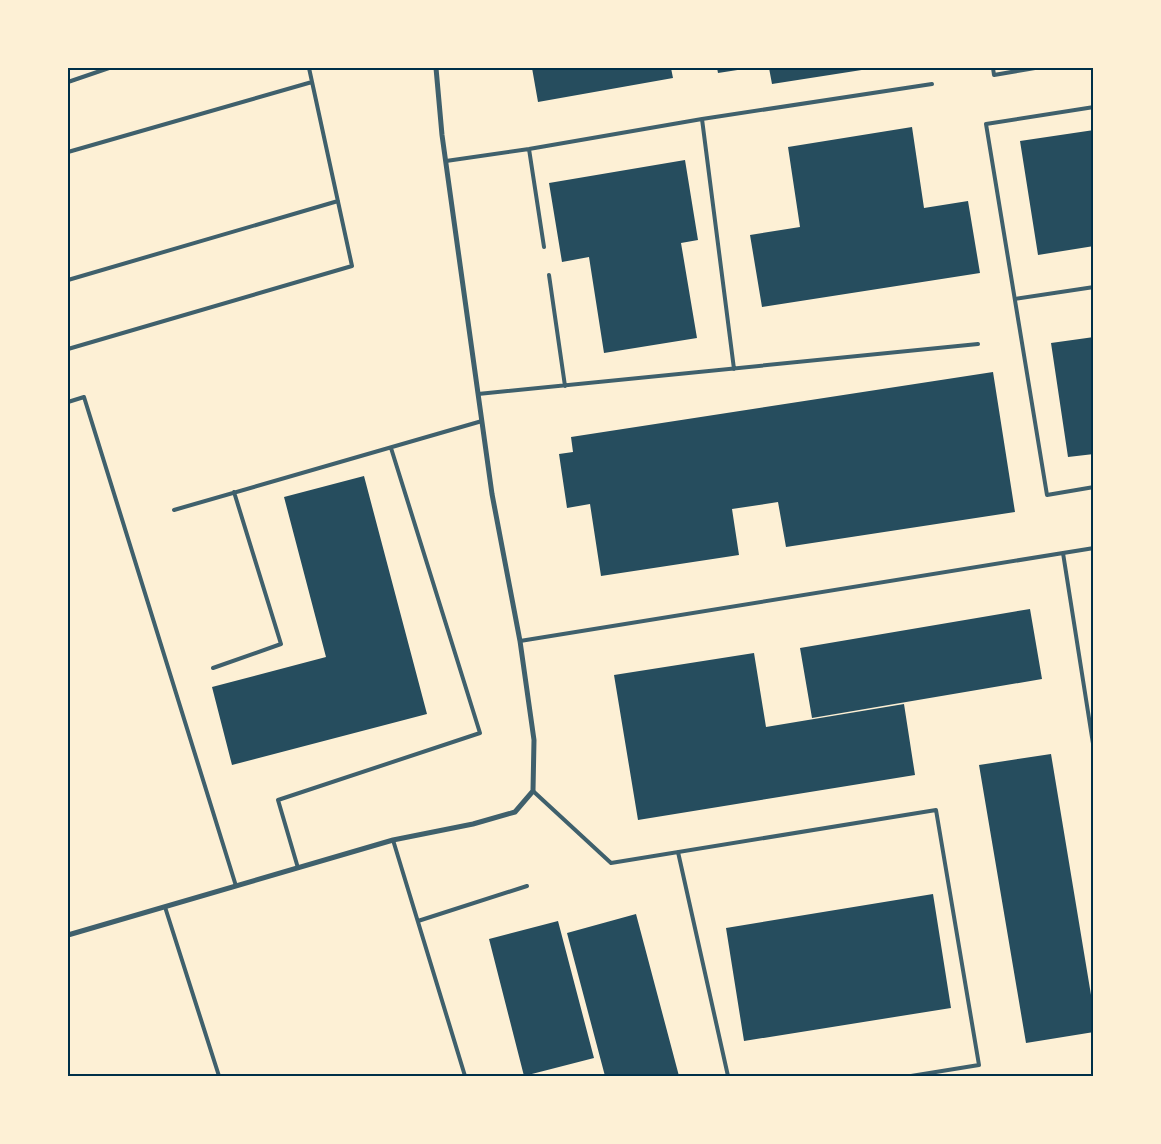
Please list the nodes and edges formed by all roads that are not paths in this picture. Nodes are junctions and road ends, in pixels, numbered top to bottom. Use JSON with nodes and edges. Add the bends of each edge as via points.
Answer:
{"nodes":[{"id":1,"x":109,"y":68,"type":"edge"},
{"id":2,"x":309,"y":68,"type":"edge"},
{"id":3,"x":436,"y":68,"type":"edge"},
{"id":4,"x":992,"y":68,"type":"edge"},
{"id":5,"x":1035,"y":68,"type":"edge"},
{"id":6,"x":68,"y":82,"type":"edge"},
{"id":7,"x":312,"y":82,"type":"junction"},
{"id":8,"x":932,"y":84,"type":"dead end"},
{"id":9,"x":1094,"y":107,"type":"edge"},
{"id":10,"x":702,"y":119,"type":"junction"},
{"id":11,"x":529,"y":149,"type":"junction"},
{"id":12,"x":68,"y":152,"type":"edge"},
{"id":13,"x":446,"y":160,"type":"junction"},
{"id":14,"x":338,"y":201,"type":"junction"},
{"id":15,"x":544,"y":247,"type":"dead end"},
{"id":16,"x":549,"y":275,"type":"dead end"},
{"id":17,"x":68,"y":280,"type":"edge"},
{"id":18,"x":1094,"y":287,"type":"edge"},
{"id":19,"x":1015,"y":300,"type":"junction"},
{"id":20,"x":978,"y":344,"type":"dead end"},
{"id":21,"x":68,"y":349,"type":"edge"},
{"id":22,"x":734,"y":368,"type":"junction"},
{"id":23,"x":565,"y":386,"type":"junction"},
{"id":24,"x":478,"y":394,"type":"junction"},
{"id":25,"x":68,"y":402,"type":"edge"},
{"id":26,"x":482,"y":421,"type":"junction"},
{"id":27,"x":391,"y":448,"type":"junction"},
{"id":28,"x":1094,"y":487,"type":"edge"},
{"id":29,"x":234,"y":492,"type":"junction"},
{"id":30,"x":174,"y":510,"type":"dead end"},
{"id":31,"x":1094,"y":548,"type":"edge"},
{"id":32,"x":1063,"y":553,"type":"junction"},
{"id":33,"x":520,"y":641,"type":"junction"},
{"id":34,"x":213,"y":668,"type":"dead end"},
{"id":35,"x":1094,"y":750,"type":"edge"},
{"id":36,"x":533,"y":791,"type":"junction"},
{"id":37,"x":393,"y":840,"type":"junction"},
{"id":38,"x":678,"y":852,"type":"junction"},
{"id":39,"x":298,"y":868,"type":"junction"},
{"id":40,"x":236,"y":886,"type":"junction"},
{"id":41,"x":527,"y":886,"type":"dead end"},
{"id":42,"x":165,"y":906,"type":"junction"},
{"id":43,"x":418,"y":921,"type":"junction"},
{"id":44,"x":68,"y":935,"type":"edge"},
{"id":45,"x":219,"y":1076,"type":"edge"},
{"id":46,"x":465,"y":1076,"type":"edge"},
{"id":47,"x":728,"y":1076,"type":"edge"},
{"id":48,"x":912,"y":1076,"type":"edge"}],
"edges":[{"from":1,"to":6,"type":"lane"},
{"from":2,"to":7,"type":"lane"},
{"from":3,"to":13,"type":"street"},
{"from":4,"to":5,"type":"lane","via":[[994,75]]},
{"from":7,"to":12,"type":"lane"},
{"from":7,"to":14,"type":"lane"},
{"from":8,"to":10,"type":"lane"},
{"from":9,"to":19,"type":"lane","via":[[986,124]]},
{"from":10,"to":11,"type":"lane"},
{"from":10,"to":22,"type":"lane"},
{"from":11,"to":13,"type":"lane"},
{"from":11,"to":15,"type":"lane"},
{"from":13,"to":24,"type":"street"},
{"from":14,"to":17,"type":"lane"},
{"from":14,"to":21,"type":"lane","via":[[352,266]]},
{"from":16,"to":23,"type":"lane"},
{"from":18,"to":19,"type":"lane"},
{"from":19,"to":28,"type":"lane","via":[[1047,495]]},
{"from":20,"to":22,"type":"lane"},
{"from":22,"to":23,"type":"lane"},
{"from":23,"to":24,"type":"lane"},
{"from":24,"to":26,"type":"street"},
{"from":25,"to":40,"type":"lane","via":[[84,397]]},
{"from":26,"to":27,"type":"lane"},
{"from":26,"to":33,"type":"street","via":[[492,494]]},
{"from":27,"to":29,"type":"lane"},
{"from":27,"to":39,"type":"lane","via":[[480,733],[278,800]]},
{"from":29,"to":30,"type":"lane"},
{"from":29,"to":34,"type":"lane","via":[[281,644]]},
{"from":31,"to":32,"type":"lane"},
{"from":32,"to":33,"type":"lane"},
{"from":32,"to":35,"type":"lane"},
{"from":33,"to":36,"type":"street","via":[[534,740]]},
{"from":36,"to":37,"type":"street","via":[[515,812]]},
{"from":36,"to":38,"type":"lane","via":[[611,863]]},
{"from":37,"to":39,"type":"street"},
{"from":37,"to":43,"type":"lane"},
{"from":38,"to":47,"type":"lane"},
{"from":38,"to":48,"type":"lane","via":[[936,810],[979,1065]]},
{"from":39,"to":40,"type":"street"},
{"from":40,"to":42,"type":"street"},
{"from":41,"to":43,"type":"lane"},
{"from":42,"to":44,"type":"street"},
{"from":42,"to":45,"type":"lane"},
{"from":43,"to":46,"type":"lane"}]}
